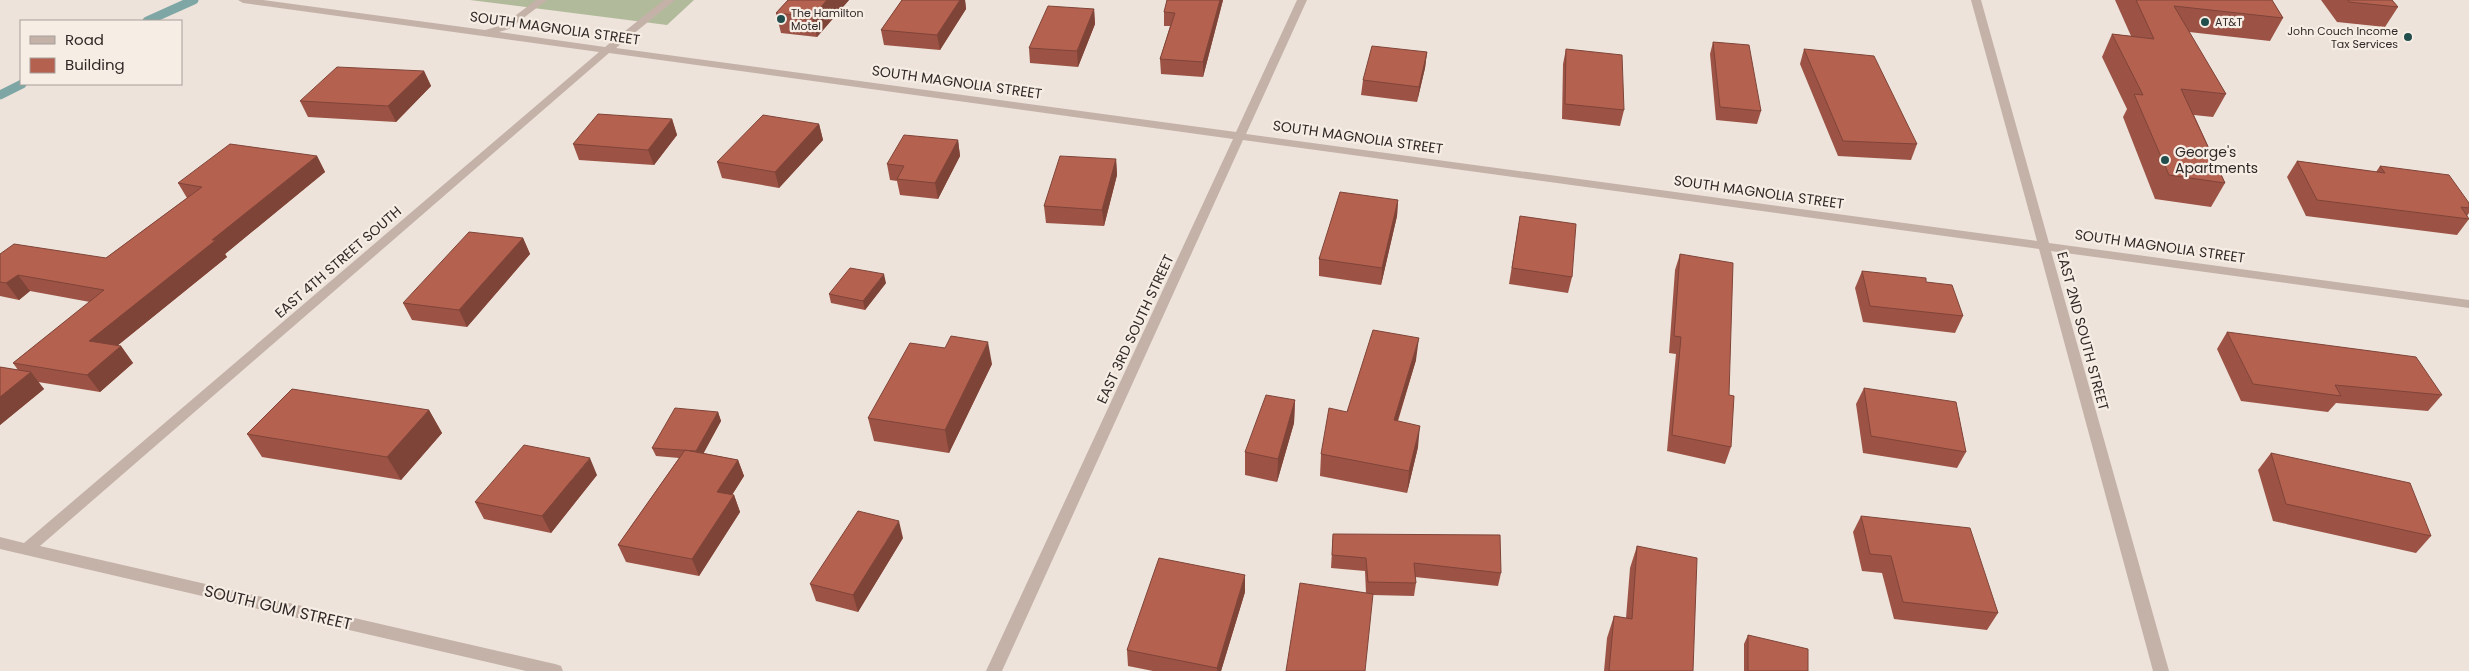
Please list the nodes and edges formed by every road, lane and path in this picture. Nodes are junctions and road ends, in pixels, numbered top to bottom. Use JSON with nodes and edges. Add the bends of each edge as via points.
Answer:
{"nodes":[{"id":1,"x":242,"y":0,"type":"edge"},
{"id":2,"x":542,"y":0,"type":"edge"},
{"id":3,"x":670,"y":0,"type":"edge"},
{"id":4,"x":1302,"y":0,"type":"edge"},
{"id":5,"x":1976,"y":0,"type":"edge"},
{"id":6,"x":485,"y":33,"type":"junction"},
{"id":7,"x":607,"y":50,"type":"junction"},
{"id":8,"x":1240,"y":136,"type":"junction"},
{"id":9,"x":2044,"y":246,"type":"junction"},
{"id":10,"x":2469,"y":304,"type":"edge"},
{"id":11,"x":0,"y":543,"type":"edge"},
{"id":12,"x":27,"y":549,"type":"junction"},
{"id":13,"x":555,"y":671,"type":"edge"},
{"id":14,"x":994,"y":671,"type":"edge"},
{"id":15,"x":2161,"y":671,"type":"edge"}],
"edges":[{"from":1,"to":6,"type":"street","name":"SOUTH MAGNOLIA STREET"},
{"from":2,"to":6,"type":"street","via":[[506,26]]},
{"from":3,"to":7,"type":"street","name":"EAST 4TH STREET SOUTH"},
{"from":4,"to":8,"type":"street","name":"EAST 3RD SOUTH STREET"},
{"from":5,"to":9,"type":"street","name":"EAST 2ND SOUTH STREET"},
{"from":6,"to":7,"type":"street","name":"SOUTH MAGNOLIA STREET"},
{"from":7,"to":8,"type":"street","name":"SOUTH MAGNOLIA STREET"},
{"from":7,"to":12,"type":"street","name":"EAST 4TH STREET SOUTH"},
{"from":8,"to":9,"type":"street","name":"SOUTH MAGNOLIA STREET"},
{"from":8,"to":14,"type":"street","name":"EAST 3RD SOUTH STREET"},
{"from":9,"to":10,"type":"street","name":"SOUTH MAGNOLIA STREET"},
{"from":9,"to":15,"type":"street","name":"EAST 2ND SOUTH STREET"},
{"from":11,"to":12,"type":"street","name":"SOUTH GUM STREET"},
{"from":12,"to":13,"type":"street","name":"SOUTH GUM STREET"}]}
